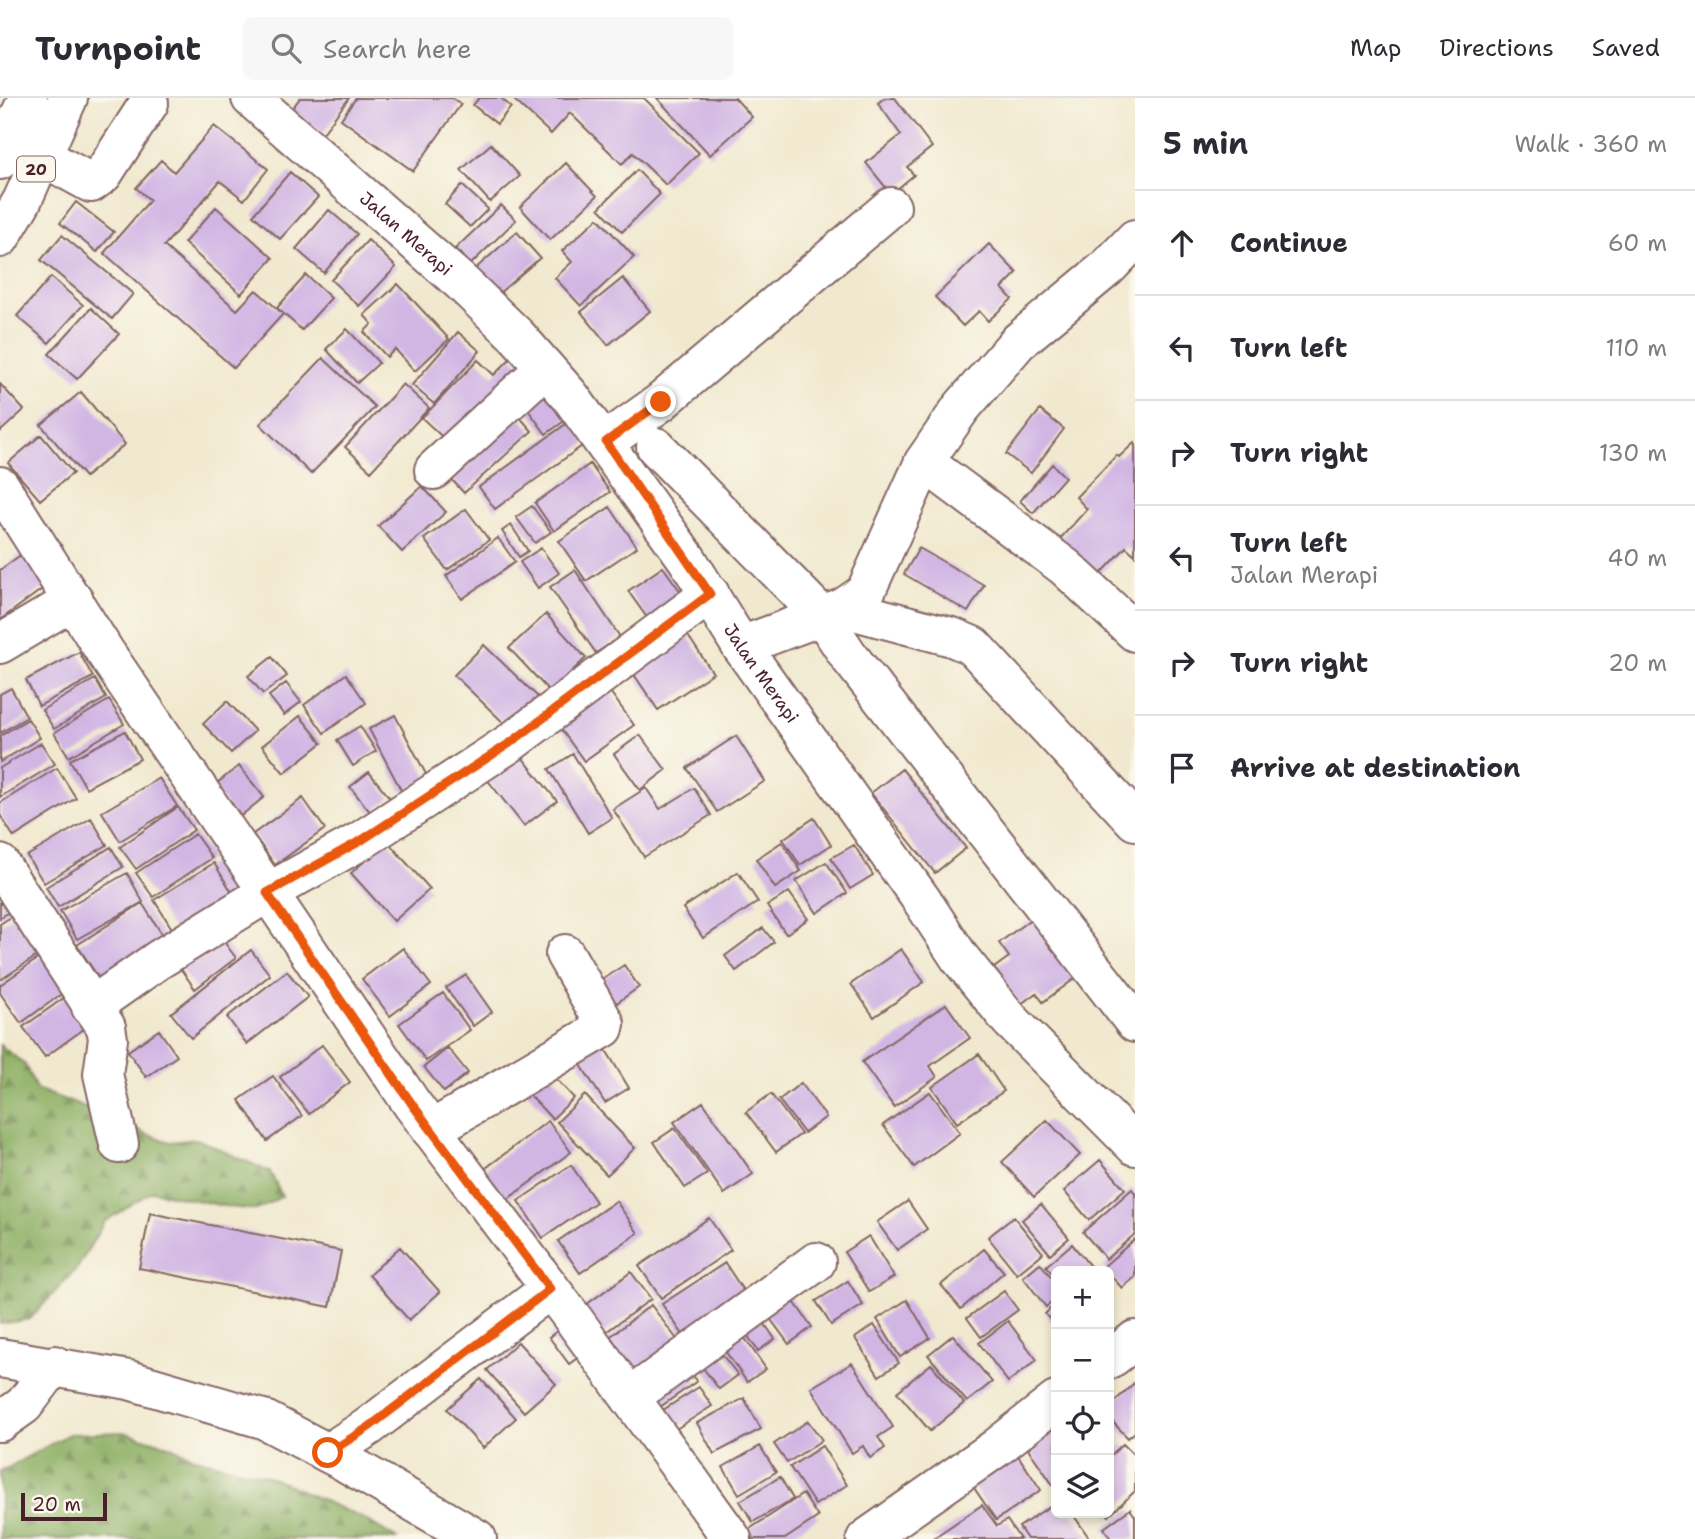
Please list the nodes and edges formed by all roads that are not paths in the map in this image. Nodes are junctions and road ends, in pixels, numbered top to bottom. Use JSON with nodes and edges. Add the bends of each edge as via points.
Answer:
{"nodes":[{"id":1,"x":28,"y":98,"type":"edge"},
{"id":2,"x":68,"y":98,"type":"edge"},
{"id":3,"x":251,"y":98,"type":"edge"},
{"id":4,"x":149,"y":103,"type":"dead end"},
{"id":5,"x":18,"y":151,"type":"edge"},
{"id":6,"x":891,"y":207,"type":"dead end"},
{"id":7,"x":0,"y":238,"type":"edge"},
{"id":8,"x":1135,"y":239,"type":"edge"},
{"id":9,"x":1122,"y":267,"type":"edge"},
{"id":10,"x":545,"y":368,"type":"junction"},
{"id":11,"x":606,"y":442,"type":"junction"},
{"id":12,"x":656,"y":447,"type":"dead end"},
{"id":13,"x":924,"y":462,"type":"junction"},
{"id":14,"x":434,"y":470,"type":"dead end"},
{"id":15,"x":0,"y":486,"type":"edge"},
{"id":16,"x":710,"y":594,"type":"junction"},
{"id":17,"x":74,"y":600,"type":"junction"},
{"id":18,"x":833,"y":613,"type":"junction"},
{"id":19,"x":1135,"y":632,"type":"edge"},
{"id":20,"x":0,"y":644,"type":"edge"},
{"id":21,"x":741,"y":646,"type":"junction"},
{"id":22,"x":1135,"y":821,"type":"edge"},
{"id":23,"x":0,"y":863,"type":"edge"},
{"id":24,"x":267,"y":893,"type":"junction"},
{"id":25,"x":565,"y":954,"type":"dead end"},
{"id":26,"x":91,"y":1007,"type":"junction"},
{"id":27,"x":1135,"y":1023,"type":"edge"},
{"id":28,"x":431,"y":1130,"type":"junction"},
{"id":29,"x":118,"y":1144,"type":"dead end"},
{"id":30,"x":1135,"y":1146,"type":"edge"},
{"id":31,"x":816,"y":1262,"type":"dead end"},
{"id":32,"x":550,"y":1289,"type":"junction"},
{"id":33,"x":1135,"y":1340,"type":"edge"},
{"id":34,"x":1114,"y":1356,"type":"edge"},
{"id":35,"x":0,"y":1358,"type":"edge"},
{"id":36,"x":54,"y":1365,"type":"junction"},
{"id":37,"x":630,"y":1397,"type":"junction"},
{"id":38,"x":1051,"y":1405,"type":"edge"},
{"id":39,"x":0,"y":1422,"type":"edge"},
{"id":40,"x":328,"y":1453,"type":"junction"},
{"id":41,"x":477,"y":1539,"type":"edge"},
{"id":42,"x":732,"y":1539,"type":"edge"},
{"id":43,"x":866,"y":1539,"type":"edge"}],
"edges":[{"from":1,"to":5,"type":"main road","number":"20"},
{"from":2,"to":5,"type":"main road","number":"20"},
{"from":3,"to":10,"type":"main road","name":"Jalan Merapi","via":[[462,283]]},
{"from":4,"to":5,"type":"main road","via":[[96,181],[84,182]]},
{"from":5,"to":7,"type":"main road","number":"20","via":[[22,201]]},
{"from":6,"to":11,"type":"main road","via":[[661,402]]},
{"from":8,"to":9,"type":"main road"},
{"from":9,"to":13,"type":"main road","via":[[1018,342],[961,408]]},
{"from":10,"to":11,"type":"main road","name":"Jalan Merapi"},
{"from":10,"to":14,"type":"main road"},
{"from":11,"to":16,"type":"main road","name":"Jalan Merapi"},
{"from":12,"to":18,"type":"main road"},
{"from":13,"to":18,"type":"main road","via":[[865,593]]},
{"from":13,"to":19,"type":"main road","via":[[1065,567]]},
{"from":15,"to":17,"type":"main road"},
{"from":16,"to":21,"type":"main road","name":"Jalan Merapi"},
{"from":16,"to":24,"type":"main road","via":[[510,743],[362,840]]},
{"from":17,"to":20,"type":"main road"},
{"from":17,"to":24,"type":"main road"},
{"from":18,"to":21,"type":"main road"},
{"from":18,"to":22,"type":"main road","via":[[952,637],[973,646]]},
{"from":18,"to":27,"type":"main road","via":[[848,655]]},
{"from":21,"to":30,"type":"main road","name":"Jalan Merapi","via":[[959,957],[1010,1020]]},
{"from":23,"to":26,"type":"main road"},
{"from":24,"to":26,"type":"main road"},
{"from":24,"to":28,"type":"main road"},
{"from":25,"to":28,"type":"main road","via":[[604,1028]]},
{"from":26,"to":29,"type":"main road","via":[[108,1033],[103,1074]]},
{"from":28,"to":32,"type":"main road"},
{"from":31,"to":37,"type":"main road"},
{"from":32,"to":37,"type":"main road"},
{"from":32,"to":40,"type":"main road"},
{"from":33,"to":34,"type":"main road"},
{"from":35,"to":36,"type":"main road"},
{"from":36,"to":39,"type":"main road","via":[[24,1405]]},
{"from":36,"to":40,"type":"main road","via":[[212,1402],[263,1419]]},
{"from":37,"to":42,"type":"main road"},
{"from":38,"to":43,"type":"main road"},
{"from":40,"to":41,"type":"main road"}]}
